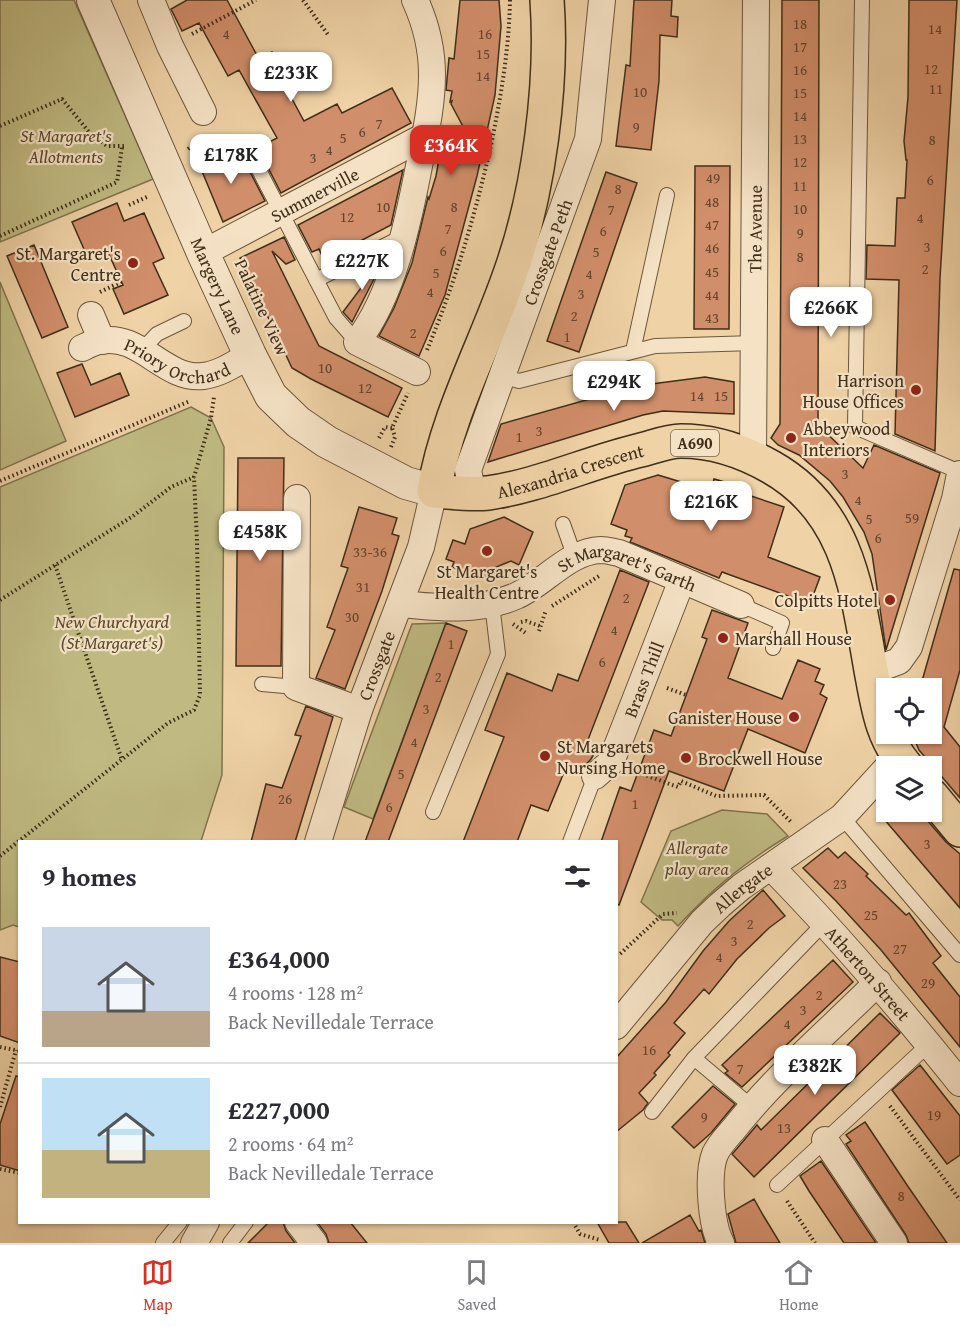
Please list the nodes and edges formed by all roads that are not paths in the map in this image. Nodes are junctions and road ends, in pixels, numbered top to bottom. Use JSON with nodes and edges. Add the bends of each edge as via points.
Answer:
{"nodes":[{"id":1,"x":93,"y":0,"type":"edge"},
{"id":2,"x":151,"y":0,"type":"edge"},
{"id":3,"x":416,"y":0,"type":"edge"},
{"id":4,"x":548,"y":0,"type":"edge"},
{"id":5,"x":602,"y":0,"type":"edge"},
{"id":6,"x":756,"y":0,"type":"edge"},
{"id":7,"x":862,"y":0,"type":"edge"},
{"id":8,"x":203,"y":112,"type":"road end"},
{"id":9,"x":425,"y":136,"type":"junction"},
{"id":10,"x":248,"y":148,"type":"dead end"},
{"id":11,"x":667,"y":195,"type":"dead end"},
{"id":12,"x":282,"y":214,"type":"junction"},
{"id":13,"x":402,"y":237,"type":"junction"},
{"id":14,"x":203,"y":253,"type":"junction"},
{"id":15,"x":316,"y":280,"type":"junction"},
{"id":16,"x":91,"y":315,"type":"dead end"},
{"id":17,"x":184,"y":321,"type":"dead end"},
{"id":18,"x":357,"y":342,"type":"junction"},
{"id":19,"x":755,"y":343,"type":"junction"},
{"id":20,"x":142,"y":350,"type":"junction"},
{"id":21,"x":633,"y":351,"type":"junction"},
{"id":22,"x":250,"y":355,"type":"junction"},
{"id":23,"x":417,"y":372,"type":"road end"},
{"id":24,"x":501,"y":376,"type":"junction"},
{"id":25,"x":753,"y":457,"type":"junction"},
{"id":26,"x":960,"y":473,"type":"edge"},
{"id":27,"x":434,"y":490,"type":"junction"},
{"id":28,"x":478,"y":493,"type":"junction"},
{"id":29,"x":297,"y":498,"type":"dead end"},
{"id":30,"x":563,"y":524,"type":"dead end"},
{"id":31,"x":576,"y":558,"type":"junction"},
{"id":32,"x":682,"y":579,"type":"junction"},
{"id":33,"x":401,"y":604,"type":"junction"},
{"id":34,"x":492,"y":604,"type":"junction"},
{"id":35,"x":741,"y":605,"type":"joint"},
{"id":36,"x":773,"y":648,"type":"dead end"},
{"id":37,"x":872,"y":671,"type":"junction"},
{"id":38,"x":262,"y":684,"type":"dead end"},
{"id":39,"x":296,"y":687,"type":"junction"},
{"id":40,"x":359,"y":710,"type":"junction"},
{"id":41,"x":892,"y":756,"type":"edge"},
{"id":42,"x":603,"y":769,"type":"joint"},
{"id":43,"x":876,"y":784,"type":"edge"},
{"id":44,"x":942,"y":808,"type":"edge"},
{"id":45,"x":433,"y":812,"type":"dead end"},
{"id":46,"x":842,"y":817,"type":"junction"},
{"id":47,"x":960,"y":830,"type":"edge"},
{"id":48,"x":319,"y":840,"type":"edge"},
{"id":49,"x":571,"y":840,"type":"edge"},
{"id":50,"x":771,"y":867,"type":"junction"},
{"id":51,"x":825,"y":922,"type":"junction"},
{"id":52,"x":960,"y":955,"type":"edge"},
{"id":53,"x":878,"y":982,"type":"junction"},
{"id":54,"x":618,"y":1024,"type":"edge"},
{"id":55,"x":928,"y":1044,"type":"junction"},
{"id":56,"x":694,"y":1058,"type":"junction"},
{"id":57,"x":960,"y":1083,"type":"edge"},
{"id":58,"x":752,"y":1107,"type":"junction"},
{"id":59,"x":652,"y":1112,"type":"dead end"},
{"id":60,"x":825,"y":1140,"type":"junction"},
{"id":61,"x":777,"y":1185,"type":"road end"},
{"id":62,"x":178,"y":1224,"type":"edge"},
{"id":63,"x":205,"y":1224,"type":"edge"},
{"id":64,"x":244,"y":1224,"type":"edge"},
{"id":65,"x":300,"y":1224,"type":"edge"},
{"id":66,"x":163,"y":1243,"type":"edge"},
{"id":67,"x":194,"y":1243,"type":"edge"},
{"id":68,"x":230,"y":1243,"type":"edge"},
{"id":69,"x":314,"y":1243,"type":"edge"},
{"id":70,"x":721,"y":1243,"type":"edge"},
{"id":71,"x":894,"y":1243,"type":"edge"}],
"edges":[{"from":1,"to":14,"type":"street","name":"Margery Lane"},
{"from":2,"to":8,"type":"street"},
{"from":3,"to":9,"type":"street","via":[[429,39],[432,74]]},
{"from":4,"to":27,"type":"highway","via":[[546,100],[530,206],[512,270],[438,463]]},
{"from":5,"to":24,"type":"street","name":"Crossgate Peth","via":[[588,139]]},
{"from":6,"to":19,"type":"street","name":"The Avenue"},
{"from":7,"to":26,"type":"lane","via":[[855,427]]},
{"from":9,"to":12,"type":"street","name":"Summerville"},
{"from":9,"to":13,"type":"street"},
{"from":10,"to":12,"type":"lane"},
{"from":11,"to":21,"type":"lane"},
{"from":12,"to":14,"type":"street","name":"Summerville"},
{"from":12,"to":15,"type":"lane"},
{"from":13,"to":15,"type":"lane"},
{"from":13,"to":18,"type":"street","via":[[377,311]]},
{"from":14,"to":22,"type":"street","name":"Margery Lane"},
{"from":15,"to":18,"type":"lane","via":[[336,318]]},
{"from":16,"to":20,"type":"street","name":"Priory Orchard","via":[[92,344],[122,342]]},
{"from":17,"to":20,"type":"lane","via":[[157,334]]},
{"from":18,"to":23,"type":"street"},
{"from":19,"to":21,"type":"lane","via":[[655,346]]},
{"from":19,"to":25,"type":"street","name":"The Avenue"},
{"from":20,"to":22,"type":"street","name":"Priory Orchard","via":[[174,372],[190,377],[211,374]]},
{"from":21,"to":24,"type":"lane","via":[[519,381]]},
{"from":22,"to":27,"type":"street","name":"Margery Lane","via":[[271,396],[298,422],[381,471]]},
{"from":24,"to":28,"type":"street","name":"Crossgate Peth","via":[[468,470],[471,485]]},
{"from":25,"to":28,"type":"highway","name":"Alexandria Crescent","number":"A690","via":[[718,445],[679,441],[606,458],[509,489]]},
{"from":25,"to":37,"type":"highway","name":"Alexandria Crescent","number":"A690","via":[[786,476],[829,522],[843,545]]},
{"from":26,"to":37,"type":"street","via":[[909,647],[898,661]]},
{"from":27,"to":28,"type":"highway","name":"Alexandria Crescent","number":"A690"},
{"from":27,"to":33,"type":"street","name":"Crossgate","via":[[421,547]]},
{"from":29,"to":39,"type":"street"},
{"from":30,"to":31,"type":"lane"},
{"from":31,"to":32,"type":"street","name":"St Margaret's Garth","via":[[600,550],[619,553]]},
{"from":31,"to":34,"type":"street","name":"St Margaret's Garth","via":[[518,596]]},
{"from":32,"to":35,"type":"street","name":"St Margaret's Garth"},
{"from":32,"to":42,"type":"street","name":"Brass Thill"},
{"from":33,"to":34,"type":"street","name":"St Margaret's Garth","via":[[446,609]]},
{"from":33,"to":40,"type":"street","name":"Crossgate"},
{"from":34,"to":45,"type":"lane","via":[[498,654]]},
{"from":35,"to":36,"type":"lane","via":[[782,624]]},
{"from":37,"to":41,"type":"highway","name":"Alexandria Crescent","number":"A690","via":[[877,709]]},
{"from":38,"to":39,"type":"lane"},
{"from":39,"to":40,"type":"street"},
{"from":40,"to":48,"type":"street","name":"Crossgate"},
{"from":42,"to":49,"type":"lane","name":"Brass Thill"},
{"from":43,"to":46,"type":"street","name":"Allergate"},
{"from":44,"to":47,"type":"highway"},
{"from":46,"to":50,"type":"street","name":"Allergate"},
{"from":46,"to":52,"type":"lane"},
{"from":50,"to":51,"type":"street","name":"Atherton Street"},
{"from":50,"to":54,"type":"street","name":"Allergate","via":[[741,887],[702,922]]},
{"from":51,"to":53,"type":"street","name":"Atherton Street"},
{"from":51,"to":56,"type":"lane"},
{"from":53,"to":55,"type":"street","name":"Atherton Street"},
{"from":53,"to":58,"type":"street"},
{"from":55,"to":57,"type":"street","name":"Atherton Street"},
{"from":55,"to":60,"type":"lane"},
{"from":56,"to":58,"type":"lane"},
{"from":56,"to":59,"type":"lane"},
{"from":58,"to":70,"type":"street","via":[[716,1150],[712,1163],[715,1233]]},
{"from":60,"to":61,"type":"lane"},
{"from":60,"to":71,"type":"street"},
{"from":62,"to":66,"type":"lane"},
{"from":63,"to":67,"type":"street"},
{"from":64,"to":68,"type":"lane"},
{"from":65,"to":69,"type":"street"}]}
